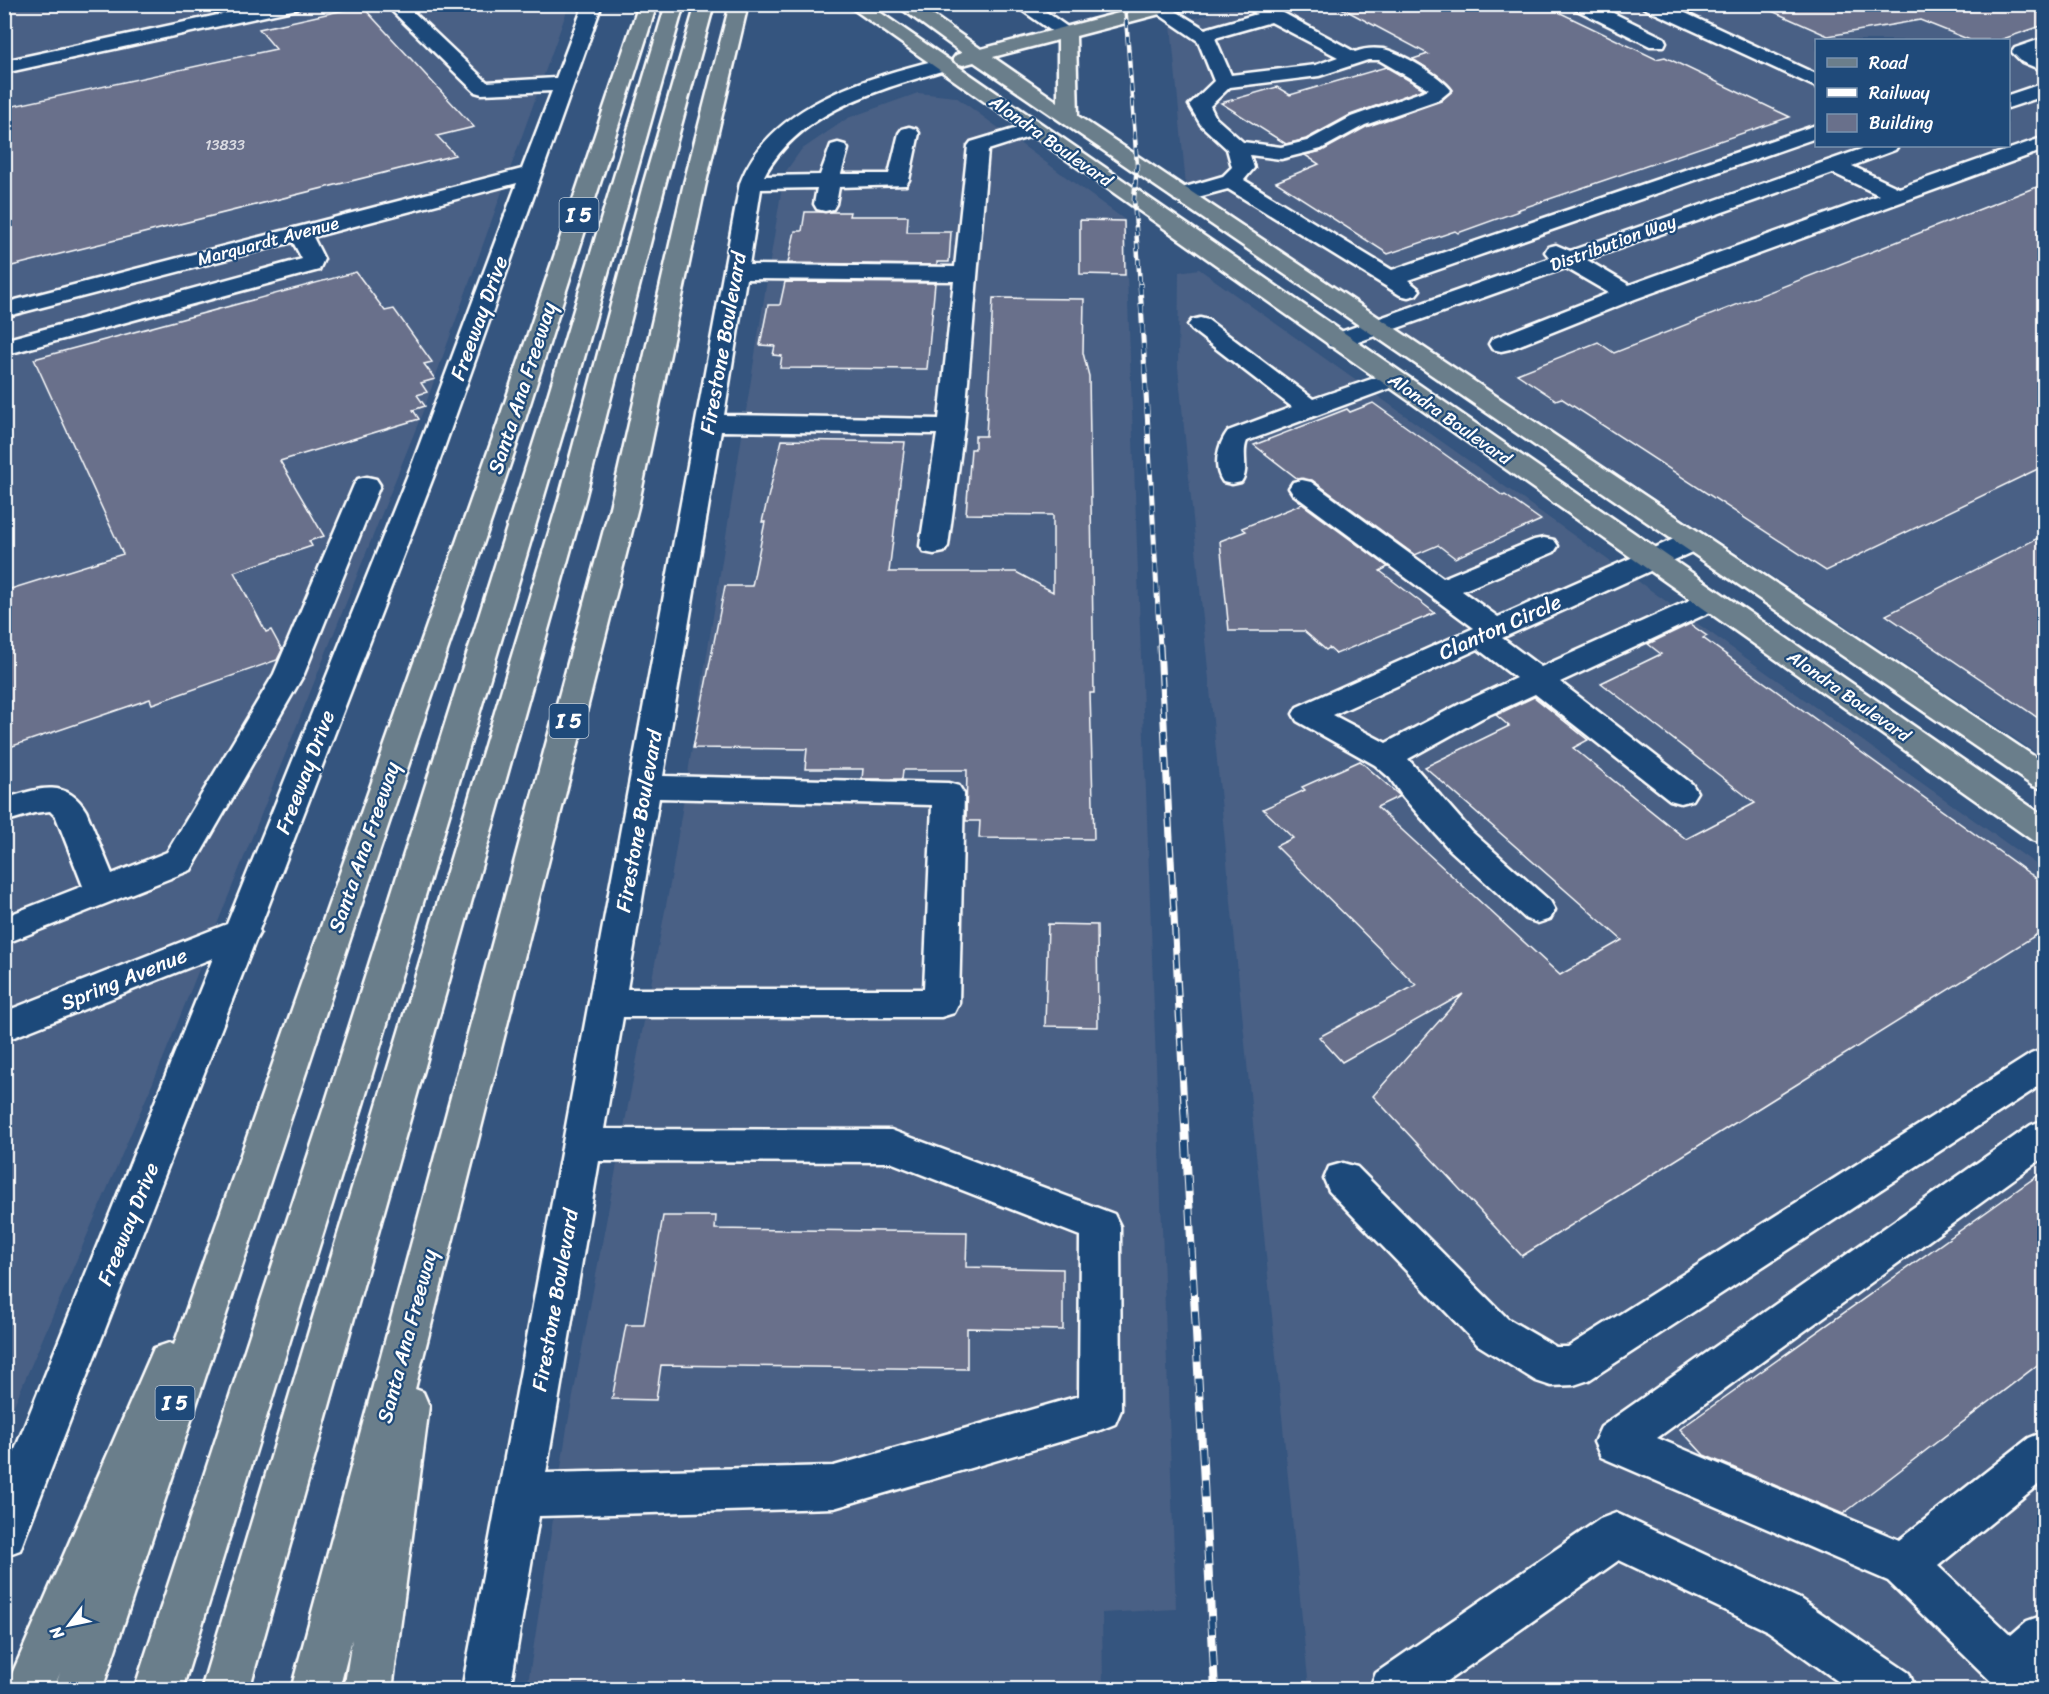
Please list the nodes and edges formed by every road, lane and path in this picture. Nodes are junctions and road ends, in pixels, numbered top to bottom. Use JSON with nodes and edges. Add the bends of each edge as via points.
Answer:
{"nodes":[{"id":1,"x":297,"y":4,"type":"edge"},
{"id":2,"x":394,"y":4,"type":"edge"},
{"id":3,"x":593,"y":4,"type":"edge"},
{"id":4,"x":648,"y":4,"type":"edge"},
{"id":5,"x":675,"y":4,"type":"edge"},
{"id":6,"x":705,"y":4,"type":"edge"},
{"id":7,"x":739,"y":4,"type":"edge"},
{"id":8,"x":855,"y":4,"type":"edge"},
{"id":9,"x":904,"y":4,"type":"edge"},
{"id":10,"x":1022,"y":4,"type":"edge"},
{"id":11,"x":1252,"y":4,"type":"edge"},
{"id":12,"x":1579,"y":4,"type":"edge"},
{"id":13,"x":1650,"y":4,"type":"edge"},
{"id":14,"x":1168,"y":7,"type":"edge"},
{"id":15,"x":1273,"y":15,"type":"junction"},
{"id":16,"x":1067,"y":33,"type":"junction"},
{"id":17,"x":1202,"y":36,"type":"junction"},
{"id":18,"x":1657,"y":42,"type":"dead end"},
{"id":19,"x":2044,"y":44,"type":"edge"},
{"id":20,"x":977,"y":56,"type":"junction"},
{"id":21,"x":1353,"y":58,"type":"junction"},
{"id":22,"x":941,"y":65,"type":"junction"},
{"id":23,"x":2044,"y":65,"type":"edge"},
{"id":24,"x":4,"y":67,"type":"edge"},
{"id":25,"x":1815,"y":81,"type":"edge"},
{"id":26,"x":1224,"y":82,"type":"junction"},
{"id":27,"x":564,"y":84,"type":"junction"},
{"id":28,"x":2044,"y":89,"type":"edge"},
{"id":29,"x":2010,"y":101,"type":"edge"},
{"id":30,"x":1068,"y":118,"type":"junction"},
{"id":31,"x":1034,"y":129,"type":"junction"},
{"id":32,"x":1815,"y":131,"type":"edge"},
{"id":33,"x":909,"y":134,"type":"dead end"},
{"id":34,"x":2019,"y":135,"type":"dead end"},
{"id":35,"x":2043,"y":145,"type":"edge"},
{"id":36,"x":1237,"y":147,"type":"junction"},
{"id":37,"x":1885,"y":147,"type":"edge"},
{"id":38,"x":838,"y":149,"type":"dead end"},
{"id":39,"x":1833,"y":165,"type":"junction"},
{"id":40,"x":532,"y":173,"type":"junction"},
{"id":41,"x":829,"y":181,"type":"junction"},
{"id":42,"x":1231,"y":181,"type":"junction"},
{"id":43,"x":751,"y":183,"type":"junction"},
{"id":44,"x":1182,"y":195,"type":"junction"},
{"id":45,"x":1898,"y":196,"type":"junction"},
{"id":46,"x":825,"y":204,"type":"dead end"},
{"id":47,"x":300,"y":233,"type":"junction"},
{"id":48,"x":1523,"y":233,"type":"junction"},
{"id":49,"x":1568,"y":259,"type":"junction"},
{"id":50,"x":188,"y":262,"type":"junction"},
{"id":51,"x":736,"y":272,"type":"junction"},
{"id":52,"x":147,"y":273,"type":"junction"},
{"id":53,"x":966,"y":274,"type":"junction"},
{"id":54,"x":1390,"y":279,"type":"junction"},
{"id":55,"x":208,"y":293,"type":"junction"},
{"id":56,"x":1627,"y":294,"type":"junction"},
{"id":57,"x":166,"y":304,"type":"junction"},
{"id":58,"x":1435,"y":307,"type":"junction"},
{"id":59,"x":4,"y":310,"type":"edge"},
{"id":60,"x":1200,"y":325,"type":"dead end"},
{"id":61,"x":1377,"y":327,"type":"junction"},
{"id":62,"x":1338,"y":341,"type":"junction"},
{"id":63,"x":1501,"y":344,"type":"dead end"},
{"id":64,"x":4,"y":348,"type":"edge"},
{"id":65,"x":1392,"y":379,"type":"junction"},
{"id":66,"x":1310,"y":409,"type":"junction"},
{"id":67,"x":709,"y":423,"type":"junction"},
{"id":68,"x":951,"y":427,"type":"junction"},
{"id":69,"x":1232,"y":476,"type":"dead end"},
{"id":70,"x":367,"y":485,"type":"dead end"},
{"id":71,"x":1302,"y":488,"type":"dead end"},
{"id":72,"x":1693,"y":541,"type":"junction"},
{"id":73,"x":934,"y":546,"type":"dead end"},
{"id":74,"x":1544,"y":546,"type":"dead end"},
{"id":75,"x":1652,"y":559,"type":"junction"},
{"id":76,"x":1441,"y":590,"type":"junction"},
{"id":77,"x":1711,"y":600,"type":"junction"},
{"id":78,"x":1488,"y":633,"type":"junction"},
{"id":79,"x":1538,"y":681,"type":"junction"},
{"id":80,"x":1386,"y":757,"type":"junction"},
{"id":81,"x":2044,"y":778,"type":"edge"},
{"id":82,"x":645,"y":787,"type":"junction"},
{"id":83,"x":1681,"y":792,"type":"dead end"},
{"id":84,"x":4,"y":811,"type":"edge"},
{"id":85,"x":2044,"y":832,"type":"edge"},
{"id":86,"x":102,"y":892,"type":"junction"},
{"id":87,"x":1538,"y":910,"type":"dead end"},
{"id":88,"x":4,"y":931,"type":"edge"},
{"id":89,"x":243,"y":932,"type":"junction"},
{"id":90,"x":607,"y":1003,"type":"junction"},
{"id":91,"x":4,"y":1027,"type":"edge"},
{"id":92,"x":2044,"y":1064,"type":"edge"},
{"id":93,"x":273,"y":1118,"type":"junction"},
{"id":94,"x":2044,"y":1136,"type":"edge"},
{"id":95,"x":582,"y":1145,"type":"junction"},
{"id":96,"x":1343,"y":1179,"type":"dead end"},
{"id":97,"x":429,"y":1252,"type":"junction"},
{"id":98,"x":2044,"y":1453,"type":"edge"},
{"id":99,"x":520,"y":1495,"type":"junction"},
{"id":100,"x":4,"y":1534,"type":"edge"},
{"id":101,"x":1904,"y":1565,"type":"junction"},
{"id":102,"x":2030,"y":1664,"type":"edge"},
{"id":103,"x":29,"y":1689,"type":"edge"},
{"id":104,"x":78,"y":1689,"type":"edge"},
{"id":105,"x":158,"y":1689,"type":"edge"},
{"id":106,"x":225,"y":1689,"type":"edge"},
{"id":107,"x":315,"y":1689,"type":"edge"},
{"id":108,"x":368,"y":1689,"type":"edge"},
{"id":109,"x":486,"y":1689,"type":"edge"},
{"id":110,"x":1393,"y":1689,"type":"edge"},
{"id":111,"x":1892,"y":1689,"type":"edge"}],
"edges":[{"from":1,"to":24,"type":"street"},
{"from":2,"to":27,"type":"street","via":[[482,88]]},
{"from":3,"to":27,"type":"street","name":"Freeway Drive"},
{"from":4,"to":93,"type":"main road","name":"Santa Ana Freeway","number":"I 5","via":[[510,426]]},
{"from":5,"to":105,"type":"main road","via":[[551,429],[348,1090]]},
{"from":6,"to":106,"type":"main road","via":[[572,499]]},
{"from":7,"to":97,"type":"main road","name":"Santa Ana Freeway","number":"I 5","via":[[694,187],[624,507]]},
{"from":8,"to":22,"type":"main road","name":"Alondra Boulevard"},
{"from":9,"to":20,"type":"main road","name":"Alondra Boulevard"},
{"from":10,"to":16,"type":"street"},
{"from":11,"to":15,"type":"street"},
{"from":12,"to":18,"type":"street"},
{"from":13,"to":25,"type":"street"},
{"from":14,"to":16,"type":"main road"},
{"from":14,"to":17,"type":"street"},
{"from":15,"to":17,"type":"street"},
{"from":15,"to":21,"type":"street"},
{"from":16,"to":20,"type":"main road"},
{"from":16,"to":30,"type":"main road"},
{"from":17,"to":26,"type":"street"},
{"from":19,"to":23,"type":"street","via":[[2022,52]]},
{"from":20,"to":22,"type":"main road"},
{"from":20,"to":30,"type":"main road","name":"Alondra Boulevard"},
{"from":21,"to":26,"type":"street","via":[[1319,70]]},
{"from":21,"to":36,"type":"street","via":[[1383,55],[1437,84],[1441,90],[1358,121],[1314,145],[1281,153]]},
{"from":22,"to":31,"type":"main road","name":"Alondra Boulevard"},
{"from":22,"to":43,"type":"street","name":"Firestone Boulevard","via":[[870,87],[797,124],[760,159]]},
{"from":26,"to":36,"type":"street","via":[[1199,105],[1208,121]]},
{"from":27,"to":40,"type":"street","name":"Freeway Drive"},
{"from":28,"to":29,"type":"street"},
{"from":30,"to":44,"type":"main road","name":"Alondra Boulevard"},
{"from":31,"to":53,"type":"street","via":[[978,146]]},
{"from":31,"to":62,"type":"main road","name":"Alondra Boulevard"},
{"from":32,"to":48,"type":"street"},
{"from":33,"to":41,"type":"street","via":[[898,180]]},
{"from":34,"to":35,"type":"street"},
{"from":35,"to":45,"type":"street"},
{"from":36,"to":42,"type":"street","via":[[1243,168]]},
{"from":37,"to":39,"type":"street","name":"Distribution Way"},
{"from":38,"to":41,"type":"street"},
{"from":39,"to":45,"type":"street"},
{"from":39,"to":49,"type":"street","name":"Distribution Way"},
{"from":40,"to":47,"type":"street","name":"Marquardt Avenue"},
{"from":40,"to":89,"type":"street","name":"Freeway Drive","via":[[426,462]]},
{"from":41,"to":43,"type":"street"},
{"from":41,"to":46,"type":"street"},
{"from":42,"to":44,"type":"street"},
{"from":42,"to":54,"type":"street"},
{"from":43,"to":51,"type":"street","name":"Firestone Boulevard"},
{"from":44,"to":61,"type":"main road","name":"Alondra Boulevard"},
{"from":45,"to":56,"type":"street"},
{"from":47,"to":50,"type":"street","name":"Marquardt Avenue"},
{"from":47,"to":55,"type":"street","via":[[313,259],[311,265]]},
{"from":48,"to":49,"type":"street"},
{"from":48,"to":54,"type":"street"},
{"from":49,"to":56,"type":"street"},
{"from":49,"to":58,"type":"street","name":"Distribution Way"},
{"from":50,"to":52,"type":"street","name":"Marquardt Avenue"},
{"from":50,"to":55,"type":"street"},
{"from":51,"to":53,"type":"street"},
{"from":51,"to":67,"type":"street","name":"Firestone Boulevard"},
{"from":52,"to":57,"type":"street"},
{"from":52,"to":59,"type":"street","name":"Marquardt Avenue"},
{"from":53,"to":68,"type":"street"},
{"from":54,"to":58,"type":"street"},
{"from":55,"to":57,"type":"street"},
{"from":56,"to":63,"type":"street"},
{"from":57,"to":64,"type":"street"},
{"from":58,"to":61,"type":"street","name":"Distribution Way"},
{"from":60,"to":66,"type":"street"},
{"from":61,"to":62,"type":"street","name":"Distribution Way"},
{"from":61,"to":72,"type":"main road","name":"Alondra Boulevard"},
{"from":62,"to":65,"type":"main road","name":"Alondra Boulevard"},
{"from":65,"to":66,"type":"street"},
{"from":65,"to":75,"type":"main road","name":"Alondra Boulevard"},
{"from":66,"to":69,"type":"street","via":[[1236,436],[1231,448]]},
{"from":67,"to":68,"type":"street"},
{"from":67,"to":82,"type":"street","name":"Firestone Boulevard"},
{"from":68,"to":73,"type":"street"},
{"from":70,"to":86,"type":"street","via":[[290,674],[179,861]]},
{"from":71,"to":76,"type":"street"},
{"from":72,"to":75,"type":"street","name":"Clanton Circle"},
{"from":72,"to":81,"type":"main road","name":"Alondra Boulevard"},
{"from":74,"to":76,"type":"street"},
{"from":75,"to":77,"type":"main road","name":"Alondra Boulevard"},
{"from":75,"to":78,"type":"street","name":"Clanton Circle"},
{"from":76,"to":78,"type":"street"},
{"from":77,"to":79,"type":"street"},
{"from":77,"to":85,"type":"main road","name":"Alondra Boulevard"},
{"from":78,"to":79,"type":"street"},
{"from":78,"to":80,"type":"street","name":"Clanton Circle","via":[[1308,714]]},
{"from":79,"to":80,"type":"street"},
{"from":79,"to":83,"type":"street"},
{"from":80,"to":87,"type":"street","via":[[1460,840]]},
{"from":82,"to":90,"type":"street","name":"Firestone Boulevard"},
{"from":82,"to":90,"type":"street","via":[[948,794],[941,1003]]},
{"from":84,"to":86,"type":"street","via":[[57,799],[70,812]]},
{"from":86,"to":88,"type":"street"},
{"from":89,"to":91,"type":"street","name":"Spring Avenue"},
{"from":89,"to":100,"type":"street","name":"Freeway Drive"},
{"from":90,"to":95,"type":"street","name":"Firestone Boulevard"},
{"from":92,"to":96,"type":"street","via":[[1574,1366],[1551,1367],[1493,1332]]},
{"from":93,"to":103,"type":"main road"},
{"from":93,"to":104,"type":"main road","name":"Santa Ana Freeway","number":"I 5"},
{"from":94,"to":101,"type":"street","via":[[1616,1442]]},
{"from":95,"to":99,"type":"street","name":"Firestone Boulevard"},
{"from":95,"to":99,"type":"street","via":[[891,1146],[1100,1226],[1100,1410],[834,1487]]},
{"from":97,"to":107,"type":"main road","name":"Santa Ana Freeway","number":"I 5"},
{"from":97,"to":108,"type":"main road"},
{"from":98,"to":101,"type":"street"},
{"from":99,"to":109,"type":"street","name":"Firestone Boulevard"},
{"from":101,"to":102,"type":"street"},
{"from":110,"to":111,"type":"street","via":[[1616,1535],[1784,1615]]}]}
